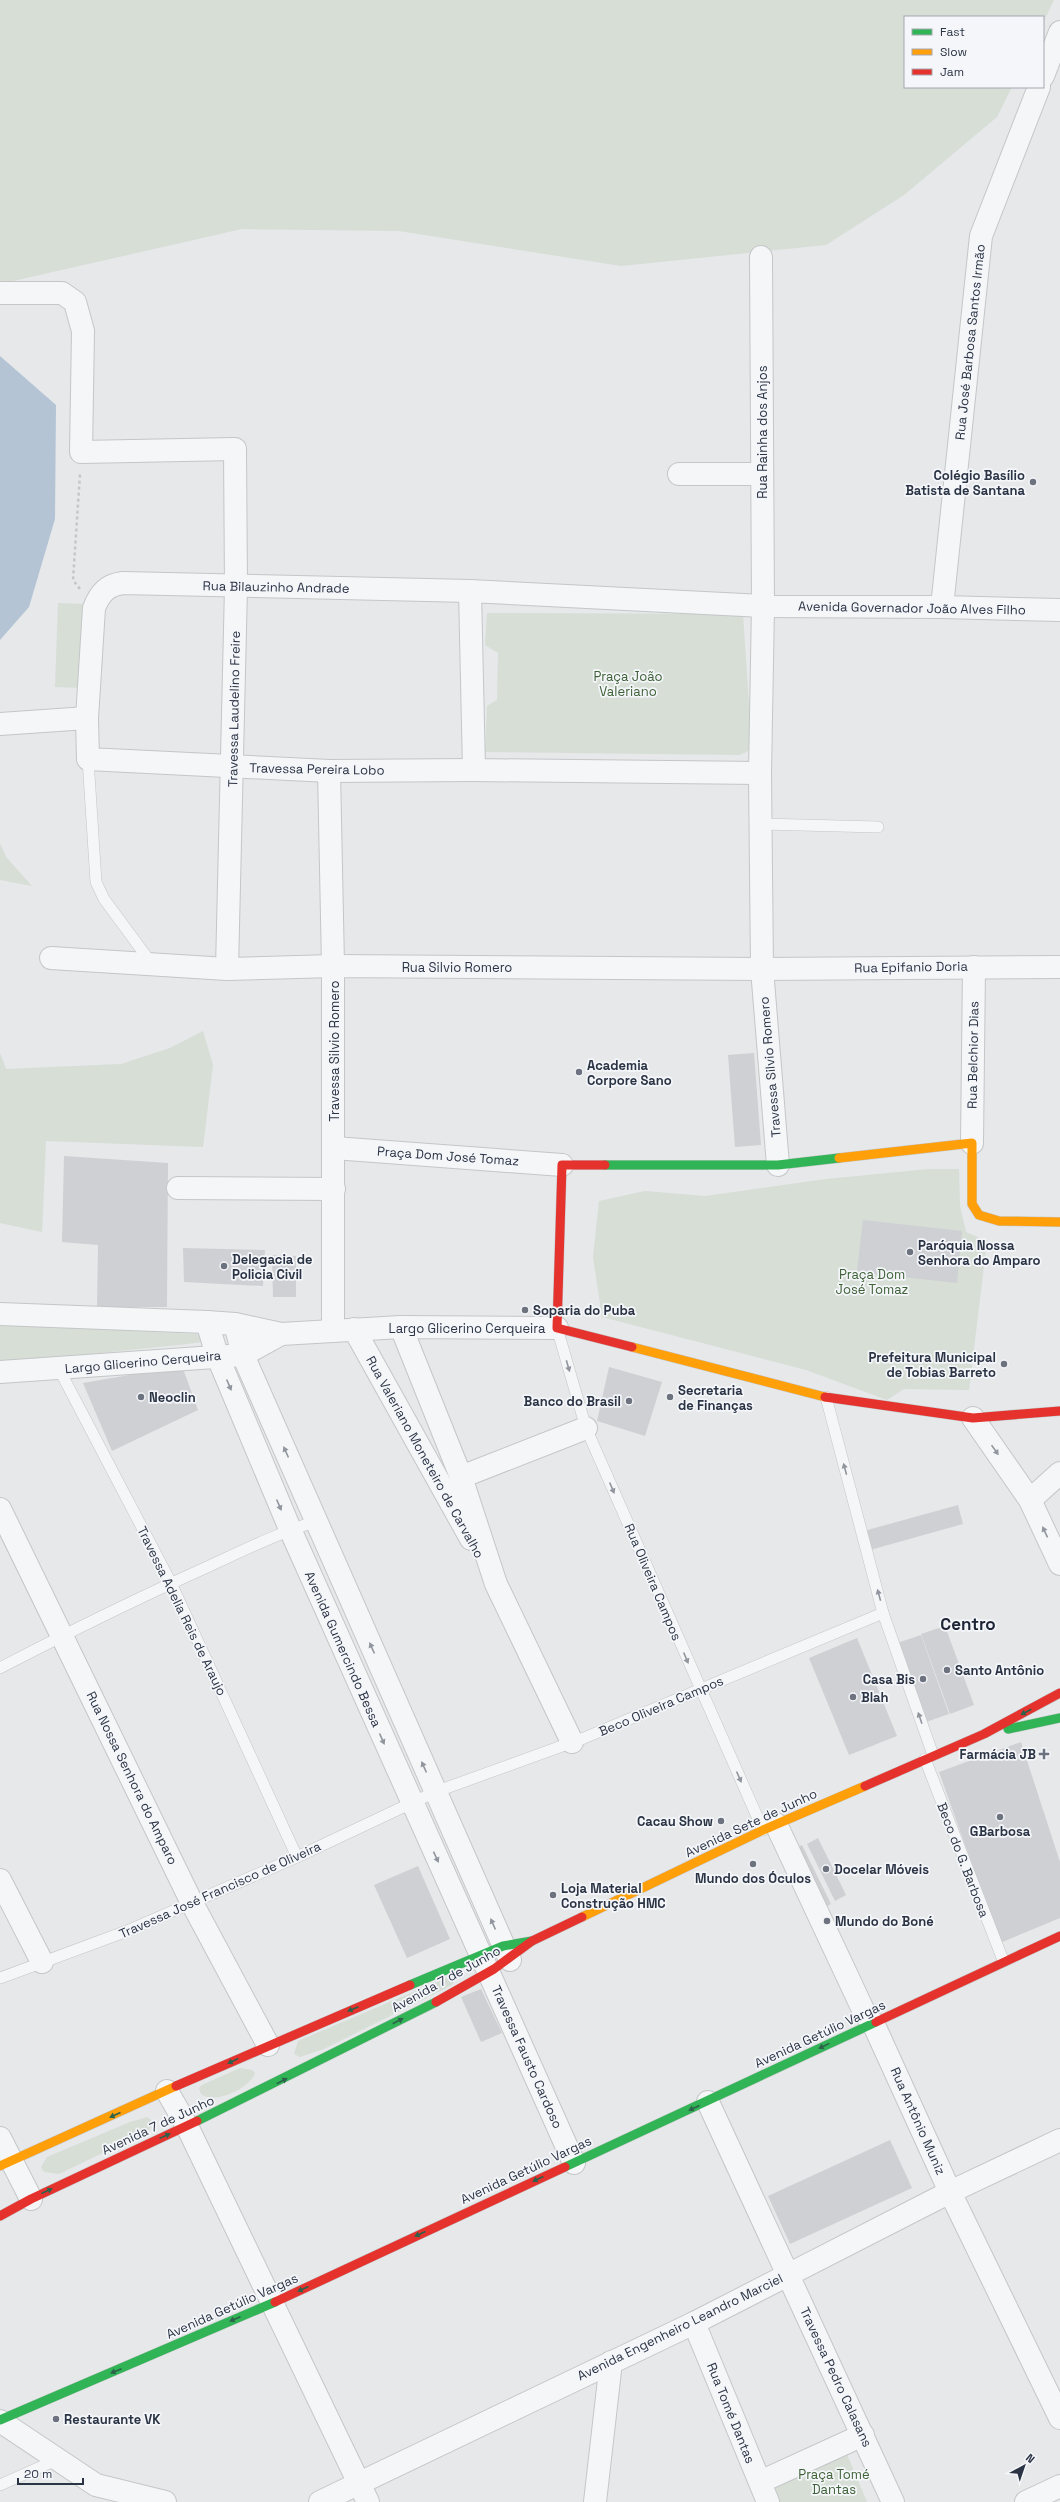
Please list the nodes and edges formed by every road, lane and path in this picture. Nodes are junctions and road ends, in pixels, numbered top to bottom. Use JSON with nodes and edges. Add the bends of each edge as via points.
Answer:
{"nodes":[{"id":1,"x":1060,"y":32,"type":"edge"},
{"id":2,"x":1044,"y":73,"type":"edge"},
{"id":3,"x":1039,"y":88,"type":"edge"},
{"id":4,"x":761,"y":257,"type":"dead end"},
{"id":5,"x":0,"y":293,"type":"edge"},
{"id":6,"x":81,"y":452,"type":"junction"},
{"id":7,"x":679,"y":474,"type":"dead end"},
{"id":8,"x":762,"y":474,"type":"junction"},
{"id":9,"x":236,"y":587,"type":"junction"},
{"id":10,"x":470,"y":591,"type":"junction"},
{"id":11,"x":763,"y":606,"type":"junction"},
{"id":12,"x":942,"y":607,"type":"junction"},
{"id":13,"x":94,"y":608,"type":"junction"},
{"id":14,"x":1060,"y":610,"type":"edge"},
{"id":15,"x":87,"y":718,"type":"junction"},
{"id":16,"x":0,"y":724,"type":"edge"},
{"id":17,"x":88,"y":759,"type":"junction"},
{"id":18,"x":233,"y":766,"type":"junction"},
{"id":19,"x":474,"y":770,"type":"junction"},
{"id":20,"x":329,"y":771,"type":"junction"},
{"id":21,"x":760,"y":772,"type":"junction"},
{"id":22,"x":760,"y":824,"type":"junction"},
{"id":23,"x":878,"y":827,"type":"dead end"},
{"id":24,"x":51,"y":958,"type":"dead end"},
{"id":25,"x":152,"y":964,"type":"junction"},
{"id":26,"x":333,"y":966,"type":"junction"},
{"id":27,"x":974,"y":967,"type":"junction"},
{"id":28,"x":1060,"y":967,"type":"edge"},
{"id":29,"x":227,"y":969,"type":"junction"},
{"id":30,"x":762,"y":969,"type":"junction"},
{"id":31,"x":972,"y":1143,"type":"junction"},
{"id":32,"x":334,"y":1148,"type":"junction"},
{"id":33,"x":562,"y":1164,"type":"junction"},
{"id":34,"x":778,"y":1165,"type":"junction"},
{"id":35,"x":178,"y":1188,"type":"dead end"},
{"id":36,"x":334,"y":1189,"type":"junction"},
{"id":37,"x":1060,"y":1222,"type":"edge"},
{"id":38,"x":0,"y":1314,"type":"edge"},
{"id":39,"x":206,"y":1322,"type":"junction"},
{"id":40,"x":235,"y":1324,"type":"junction"},
{"id":41,"x":400,"y":1327,"type":"junction"},
{"id":42,"x":557,"y":1328,"type":"junction"},
{"id":43,"x":343,"y":1330,"type":"junction"},
{"id":44,"x":281,"y":1334,"type":"junction"},
{"id":45,"x":217,"y":1355,"type":"junction"},
{"id":46,"x":242,"y":1355,"type":"junction"},
{"id":47,"x":59,"y":1369,"type":"junction"},
{"id":48,"x":0,"y":1372,"type":"edge"},
{"id":49,"x":826,"y":1397,"type":"junction"},
{"id":50,"x":1060,"y":1411,"type":"edge"},
{"id":51,"x":972,"y":1418,"type":"junction"},
{"id":52,"x":586,"y":1428,"type":"junction"},
{"id":53,"x":1060,"y":1473,"type":"edge"},
{"id":54,"x":461,"y":1478,"type":"junction"},
{"id":55,"x":1030,"y":1500,"type":"junction"},
{"id":56,"x":0,"y":1509,"type":"edge"},
{"id":57,"x":317,"y":1521,"type":"junction"},
{"id":58,"x":290,"y":1530,"type":"junction"},
{"id":59,"x":1060,"y":1564,"type":"edge"},
{"id":60,"x":171,"y":1583,"type":"junction"},
{"id":61,"x":496,"y":1584,"type":"junction"},
{"id":62,"x":883,"y":1613,"type":"junction"},
{"id":63,"x":63,"y":1635,"type":"junction"},
{"id":64,"x":0,"y":1668,"type":"edge"},
{"id":65,"x":700,"y":1690,"type":"junction"},
{"id":66,"x":1060,"y":1693,"type":"edge"},
{"id":67,"x":1060,"y":1718,"type":"edge"},
{"id":68,"x":984,"y":1734,"type":"junction"},
{"id":69,"x":572,"y":1742,"type":"junction"},
{"id":70,"x":929,"y":1757,"type":"junction"},
{"id":71,"x":435,"y":1792,"type":"junction"},
{"id":72,"x":411,"y":1804,"type":"junction"},
{"id":73,"x":769,"y":1827,"type":"junction"},
{"id":74,"x":297,"y":1857,"type":"junction"},
{"id":75,"x":0,"y":1880,"type":"edge"},
{"id":76,"x":192,"y":1904,"type":"junction"},
{"id":77,"x":1060,"y":1936,"type":"edge"},
{"id":78,"x":532,"y":1941,"type":"junction"},
{"id":79,"x":506,"y":1953,"type":"junction"},
{"id":80,"x":1003,"y":1960,"type":"junction"},
{"id":81,"x":42,"y":1962,"type":"junction"},
{"id":82,"x":486,"y":1964,"type":"junction"},
{"id":83,"x":0,"y":1978,"type":"edge"},
{"id":84,"x":866,"y":2026,"type":"junction"},
{"id":85,"x":268,"y":2045,"type":"junction"},
{"id":86,"x":167,"y":2091,"type":"junction"},
{"id":87,"x":708,"y":2102,"type":"junction"},
{"id":88,"x":187,"y":2126,"type":"junction"},
{"id":89,"x":0,"y":2138,"type":"edge"},
{"id":90,"x":1060,"y":2140,"type":"edge"},
{"id":91,"x":574,"y":2163,"type":"junction"},
{"id":92,"x":6,"y":2164,"type":"edge"},
{"id":93,"x":950,"y":2192,"type":"junction"},
{"id":94,"x":31,"y":2199,"type":"junction"},
{"id":95,"x":0,"y":2216,"type":"edge"},
{"id":96,"x":788,"y":2274,"type":"junction"},
{"id":97,"x":271,"y":2304,"type":"junction"},
{"id":98,"x":694,"y":2323,"type":"junction"},
{"id":99,"x":611,"y":2362,"type":"junction"},
{"id":100,"x":1060,"y":2418,"type":"edge"},
{"id":101,"x":0,"y":2421,"type":"edge"},
{"id":102,"x":863,"y":2435,"type":"junction"},
{"id":103,"x":56,"y":2460,"type":"junction"},
{"id":104,"x":359,"y":2482,"type":"junction"},
{"id":105,"x":760,"y":2482,"type":"junction"},
{"id":106,"x":0,"y":2485,"type":"edge"},
{"id":107,"x":96,"y":2485,"type":"junction"},
{"id":108,"x":1060,"y":2486,"type":"edge"},
{"id":109,"x":110,"y":2502,"type":"edge"},
{"id":110,"x":165,"y":2502,"type":"edge"},
{"id":111,"x":320,"y":2502,"type":"edge"},
{"id":112,"x":368,"y":2502,"type":"edge"},
{"id":113,"x":595,"y":2502,"type":"edge"},
{"id":114,"x":768,"y":2502,"type":"edge"},
{"id":115,"x":892,"y":2502,"type":"edge"},
{"id":116,"x":1026,"y":2502,"type":"edge"}],
"edges":[{"from":1,"to":2,"type":"street"},
{"from":3,"to":12,"type":"street","name":"Rua José Barbosa Santos Irmão","via":[[981,236]]},
{"from":4,"to":8,"type":"street","name":"Rua Rainha dos Anjos"},
{"from":5,"to":6,"type":"street","via":[[62,293],[75,302],[83,331]]},
{"from":6,"to":9,"type":"street","name":"Travessa Laudelino Freire","via":[[235,449]]},
{"from":6,"to":13,"type":"path","via":[[73,580]]},
{"from":7,"to":8,"type":"street"},
{"from":8,"to":11,"type":"street","name":"Rua Rainha dos Anjos"},
{"from":9,"to":10,"type":"street","name":"Rua Bilauzinho Andrade"},
{"from":9,"to":13,"type":"street","name":"Rua Bilauzinho Andrade","via":[[123,583],[107,588]]},
{"from":9,"to":18,"type":"street","name":"Travessa Laudelino Freire"},
{"from":10,"to":11,"type":"street"},
{"from":10,"to":19,"type":"street"},
{"from":11,"to":12,"type":"street","name":"Avenida Governador João Alves Filho"},
{"from":11,"to":21,"type":"street"},
{"from":12,"to":14,"type":"street","name":"Avenida Governador João Alves Filho"},
{"from":13,"to":15,"type":"street"},
{"from":15,"to":16,"type":"street"},
{"from":15,"to":17,"type":"street"},
{"from":17,"to":18,"type":"street","name":"Travessa Pereira Lobo"},
{"from":17,"to":25,"type":"lane","via":[[98,890]]},
{"from":18,"to":20,"type":"street","name":"Travessa Pereira Lobo"},
{"from":18,"to":29,"type":"street","name":"Travessa Laudelino Freire"},
{"from":19,"to":20,"type":"street","name":"Travessa Pereira Lobo"},
{"from":19,"to":21,"type":"street"},
{"from":20,"to":26,"type":"street","name":"Travessa Silvio Romero"},
{"from":21,"to":22,"type":"street"},
{"from":22,"to":23,"type":"lane"},
{"from":22,"to":30,"type":"street"},
{"from":24,"to":25,"type":"street","name":"Rua Silvio Romero"},
{"from":25,"to":29,"type":"street","name":"Rua Silvio Romero"},
{"from":26,"to":29,"type":"street","name":"Rua Silvio Romero"},
{"from":26,"to":30,"type":"street","name":"Rua Silvio Romero"},
{"from":26,"to":32,"type":"street","name":"Travessa Silvio Romero"},
{"from":27,"to":28,"type":"street","name":"Rua Epifanio Doria"},
{"from":27,"to":30,"type":"street","name":"Rua Epifanio Doria"},
{"from":27,"to":31,"type":"street","name":"Rua Belchior Dias"},
{"from":30,"to":34,"type":"street","name":"Travessa Silvio Romero"},
{"from":31,"to":34,"type":"street","name":"Praça Dom José Tomaz"},
{"from":31,"to":37,"type":"street","via":[[974,1212],[982,1218]]},
{"from":32,"to":33,"type":"street","name":"Praça Dom José Tomaz"},
{"from":32,"to":36,"type":"street","name":"Travessa Silvio Romero"},
{"from":33,"to":34,"type":"street","name":"Praça Dom José Tomaz"},
{"from":33,"to":42,"type":"street"},
{"from":35,"to":36,"type":"street"},
{"from":36,"to":43,"type":"street","name":"Travessa Silvio Romero"},
{"from":38,"to":39,"type":"street","name":"Largo Glicerino Cerqueira"},
{"from":39,"to":40,"type":"street","name":"Largo Glicerino Cerqueira"},
{"from":39,"to":45,"type":"street","name":"Avenida Gumercindo Bessa"},
{"from":40,"to":44,"type":"street","name":"Largo Glicerino Cerqueira"},
{"from":40,"to":46,"type":"street","name":"Avenida Gumercindo Bessa"},
{"from":41,"to":42,"type":"street","name":"Largo Glicerino Cerqueira"},
{"from":41,"to":43,"type":"street","name":"Largo Glicerino Cerqueira"},
{"from":41,"to":54,"type":"street","name":"Rua Valeriano Moneteiro de Carvalho"},
{"from":42,"to":49,"type":"street"},
{"from":42,"to":52,"type":"lane","name":"Rua Oliveira Campos","one_way":true},
{"from":43,"to":44,"type":"street","name":"Largo Glicerino Cerqueira"},
{"from":43,"to":61,"type":"street","name":"Rua Valeriano Moneteiro de Carvalho"},
{"from":44,"to":46,"type":"street","name":"Largo Glicerino Cerqueira"},
{"from":45,"to":46,"type":"street","name":"Largo Glicerino Cerqueira"},
{"from":45,"to":47,"type":"street","name":"Largo Glicerino Cerqueira"},
{"from":45,"to":58,"type":"street","name":"Avenida Gumercindo Bessa","one_way":true},
{"from":57,"to":46,"type":"street","name":"Avenida Gumercindo Bessa","one_way":true},
{"from":47,"to":48,"type":"street","name":"Largo Glicerino Cerqueira"},
{"from":47,"to":60,"type":"lane","name":"Travessa Adelia Reis de Araujo"},
{"from":49,"to":51,"type":"street"},
{"from":62,"to":49,"type":"lane","name":"Beco do G. Barbosa","one_way":true},
{"from":50,"to":51,"type":"street"},
{"from":51,"to":55,"type":"street","one_way":true},
{"from":52,"to":54,"type":"street"},
{"from":52,"to":65,"type":"lane","name":"Rua Oliveira Campos","one_way":true},
{"from":53,"to":55,"type":"street"},
{"from":54,"to":61,"type":"street","name":"Rua Valeriano Moneteiro de Carvalho"},
{"from":59,"to":55,"type":"street","one_way":true},
{"from":56,"to":63,"type":"street","name":"Rua Nossa Senhora do Amparo"},
{"from":57,"to":58,"type":"lane"},
{"from":71,"to":57,"type":"street","name":"Avenida Gumercindo Bessa","one_way":true},
{"from":58,"to":60,"type":"lane"},
{"from":58,"to":72,"type":"street","name":"Avenida Gumercindo Bessa","one_way":true},
{"from":60,"to":63,"type":"lane"},
{"from":60,"to":74,"type":"lane","name":"Travessa Adelia Reis de Araujo"},
{"from":61,"to":69,"type":"street","name":"Rua Valeriano Moneteiro de Carvalho"},
{"from":62,"to":65,"type":"lane","name":"Beco Oliveira Campos"},
{"from":70,"to":62,"type":"lane","name":"Beco do G. Barbosa","one_way":true},
{"from":63,"to":64,"type":"lane"},
{"from":63,"to":76,"type":"street","name":"Rua Nossa Senhora do Amparo"},
{"from":65,"to":69,"type":"lane","name":"Beco Oliveira Campos"},
{"from":65,"to":73,"type":"lane","name":"Rua Oliveira Campos","one_way":true},
{"from":66,"to":68,"type":"street","name":"Avenida Sete de Junho","one_way":true},
{"from":67,"to":68,"type":"street","name":"Avenida Sete de Junho"},
{"from":68,"to":70,"type":"street","name":"Avenida Sete de Junho"},
{"from":69,"to":71,"type":"lane","name":"Beco Oliveira Campos"},
{"from":70,"to":73,"type":"street","name":"Avenida Sete de Junho"},
{"from":70,"to":80,"type":"lane","name":"Beco do G. Barbosa"},
{"from":71,"to":72,"type":"lane","name":"Travessa José Francisco de Oliveira"},
{"from":79,"to":71,"type":"street","name":"Avenida Gumercindo Bessa","one_way":true},
{"from":72,"to":74,"type":"lane","name":"Travessa José Francisco de Oliveira"},
{"from":72,"to":82,"type":"street","name":"Avenida Gumercindo Bessa","one_way":true},
{"from":73,"to":78,"type":"street","name":"Avenida Sete de Junho"},
{"from":73,"to":84,"type":"street","name":"Rua Antônio Muniz","via":[[865,2014]]},
{"from":74,"to":76,"type":"lane","name":"Travessa José Francisco de Oliveira"},
{"from":75,"to":81,"type":"street"},
{"from":76,"to":81,"type":"lane","name":"Travessa José Francisco de Oliveira"},
{"from":76,"to":85,"type":"street","name":"Rua Nossa Senhora do Amparo"},
{"from":77,"to":80,"type":"street","name":"Avenida Getúlio Vargas"},
{"from":78,"to":79,"type":"street","name":"Avenida 7 de Junho"},
{"from":78,"to":79,"type":"street","name":"Avenida 7 de Junho"},
{"from":79,"to":82,"type":"street","name":"Avenida 7 de Junho"},
{"from":79,"to":82,"type":"street","name":"Avenida 7 de Junho"},
{"from":80,"to":84,"type":"street","name":"Avenida Getúlio Vargas"},
{"from":81,"to":83,"type":"lane","name":"Travessa José Francisco de Oliveira"},
{"from":82,"to":85,"type":"street","name":"Avenida 7 de Junho","one_way":true},
{"from":88,"to":82,"type":"street","name":"Avenida 7 de Junho","one_way":true,"via":[[261,2092]]},
{"from":82,"to":91,"type":"street","name":"Travessa Fausto Cardoso"},
{"from":84,"to":87,"type":"street","name":"Avenida Getúlio Vargas","one_way":true},
{"from":84,"to":93,"type":"street","name":"Rua Antônio Muniz"},
{"from":85,"to":86,"type":"street","name":"Avenida 7 de Junho","one_way":true},
{"from":86,"to":88,"type":"street"},
{"from":86,"to":92,"type":"street","name":"Avenida 7 de Junho","one_way":true},
{"from":87,"to":91,"type":"street","name":"Avenida Getúlio Vargas","one_way":true},
{"from":87,"to":96,"type":"street","name":"Travessa Pedro Calasans"},
{"from":94,"to":88,"type":"street","name":"Avenida 7 de Junho","one_way":true},
{"from":88,"to":97,"type":"street"},
{"from":89,"to":92,"type":"street"},
{"from":90,"to":93,"type":"street","name":"Avenida Engenheiro Leandro Marciel"},
{"from":91,"to":97,"type":"street","name":"Avenida Getúlio Vargas","one_way":true},
{"from":92,"to":94,"type":"street"},
{"from":93,"to":96,"type":"street","name":"Avenida Engenheiro Leandro Marciel"},
{"from":93,"to":100,"type":"street","name":"Rua Antônio Muniz"},
{"from":94,"to":95,"type":"street","name":"Avenida 7 de Junho"},
{"from":96,"to":98,"type":"street","name":"Avenida Engenheiro Leandro Marciel"},
{"from":96,"to":102,"type":"street","name":"Travessa Pedro Calasans"},
{"from":97,"to":101,"type":"street","name":"Avenida Getúlio Vargas","one_way":true},
{"from":97,"to":104,"type":"street"},
{"from":98,"to":99,"type":"street","name":"Avenida Engenheiro Leandro Marciel"},
{"from":98,"to":105,"type":"street","name":"Rua Tomé Dantas"},
{"from":99,"to":104,"type":"street","name":"Avenida Engenheiro Leandro Marciel"},
{"from":99,"to":113,"type":"street"},
{"from":101,"to":103,"type":"street"},
{"from":102,"to":105,"type":"street"},
{"from":102,"to":115,"type":"street","name":"Travessa Pedro Calasans"},
{"from":103,"to":106,"type":"lane"},
{"from":103,"to":107,"type":"street"},
{"from":104,"to":111,"type":"street","name":"Avenida Engenheiro Leandro Marciel"},
{"from":104,"to":112,"type":"street"},
{"from":105,"to":114,"type":"street","name":"Rua Tomé Dantas"},
{"from":107,"to":109,"type":"street"},
{"from":107,"to":110,"type":"street"},
{"from":108,"to":116,"type":"street"}]}
